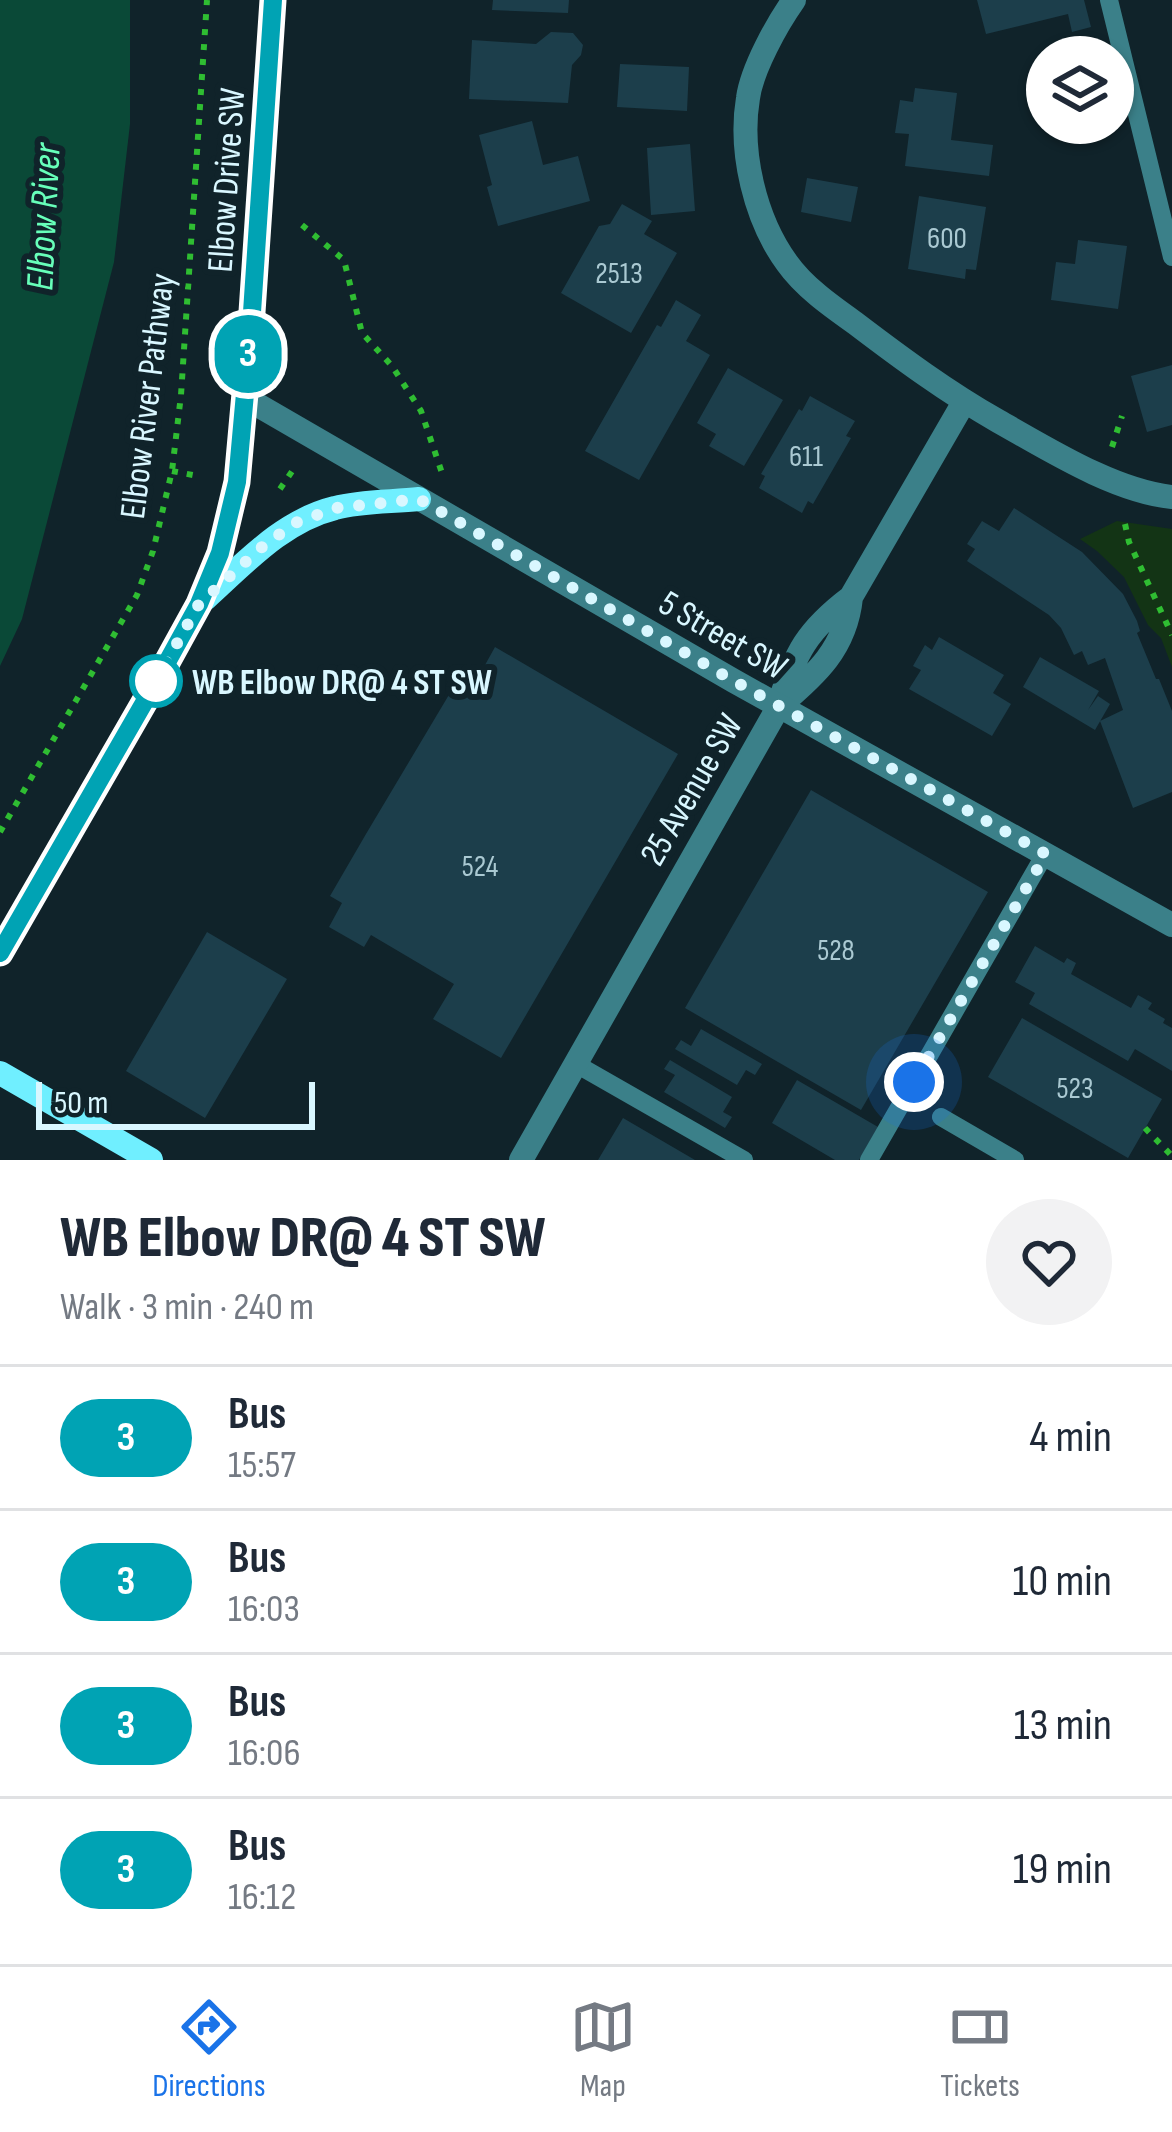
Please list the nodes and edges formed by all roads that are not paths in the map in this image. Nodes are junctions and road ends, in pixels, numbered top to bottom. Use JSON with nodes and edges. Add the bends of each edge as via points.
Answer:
{"nodes":[{"id":1,"x":273,"y":0,"type":"edge"},
{"id":2,"x":794,"y":0,"type":"edge"},
{"id":3,"x":1109,"y":0,"type":"edge"},
{"id":4,"x":1172,"y":256,"type":"edge"},
{"id":5,"x":244,"y":397,"type":"junction"},
{"id":6,"x":964,"y":402,"type":"junction"},
{"id":7,"x":1172,"y":497,"type":"edge"},
{"id":8,"x":419,"y":499,"type":"junction"},
{"id":9,"x":199,"y":604,"type":"junction"},
{"id":10,"x":779,"y":706,"type":"junction"},
{"id":11,"x":1046,"y":854,"type":"junction"},
{"id":12,"x":1172,"y":925,"type":"edge"},
{"id":13,"x":0,"y":953,"type":"edge"},
{"id":14,"x":576,"y":1064,"type":"junction"},
{"id":15,"x":0,"y":1073,"type":"edge"},
{"id":16,"x":941,"y":1117,"type":"dead end"},
{"id":17,"x":151,"y":1160,"type":"edge"},
{"id":18,"x":521,"y":1160,"type":"edge"},
{"id":19,"x":744,"y":1160,"type":"edge"},
{"id":20,"x":869,"y":1160,"type":"edge"},
{"id":21,"x":1016,"y":1160,"type":"edge"}],
"edges":[{"from":1,"to":5,"type":"main road","name":"Elbow Drive SW"},
{"from":2,"to":6,"type":"street","via":[[748,94],[749,166],[766,228],[788,266],[820,297]]},
{"from":3,"to":4,"type":"lane"},
{"from":5,"to":8,"type":"street","name":"5 Street SW"},
{"from":5,"to":9,"type":"main road","name":"Elbow Drive SW","via":[[233,500]]},
{"from":6,"to":7,"type":"street","via":[[1075,464]]},
{"from":6,"to":10,"type":"street","name":"25 Avenue SW","via":[[851,597],[849,620],[825,665]]},
{"from":8,"to":9,"type":"main road","via":[[336,508],[295,523]]},
{"from":8,"to":10,"type":"street","name":"5 Street SW"},
{"from":9,"to":13,"type":"main road","name":"Elbow Drive SW"},
{"from":10,"to":11,"type":"street","name":"5 Street SW"},
{"from":10,"to":14,"type":"street","name":"25 Avenue SW"},
{"from":11,"to":12,"type":"street","name":"5 Street SW"},
{"from":11,"to":20,"type":"lane"},
{"from":14,"to":18,"type":"street","name":"25 Avenue SW"},
{"from":14,"to":19,"type":"lane"},
{"from":15,"to":17,"type":"main road"},
{"from":16,"to":21,"type":"lane"}]}
